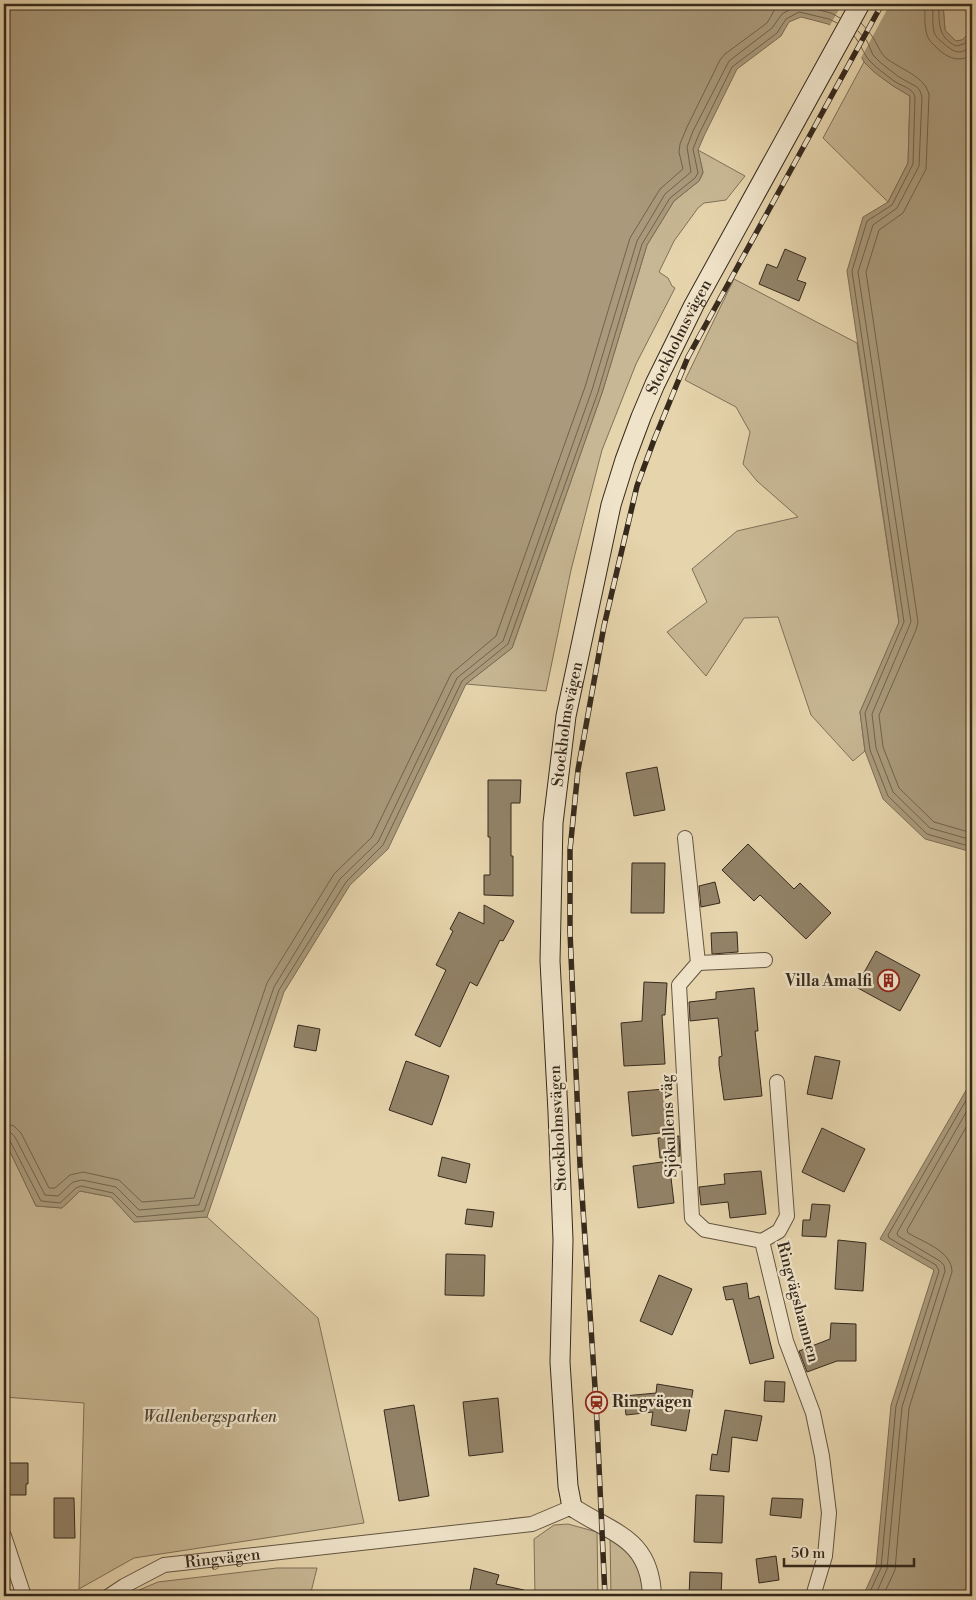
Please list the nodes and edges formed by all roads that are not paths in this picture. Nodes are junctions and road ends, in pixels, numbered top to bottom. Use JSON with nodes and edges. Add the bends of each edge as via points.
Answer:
{"nodes":[{"id":1,"x":860,"y":4,"type":"edge"},
{"id":2,"x":685,"y":838,"type":"dead end"},
{"id":3,"x":765,"y":960,"type":"dead end"},
{"id":4,"x":698,"y":963,"type":"junction"},
{"id":5,"x":777,"y":1082,"type":"dead end"},
{"id":6,"x":762,"y":1241,"type":"junction"},
{"id":7,"x":572,"y":1507,"type":"junction"},
{"id":8,"x":4,"y":1536,"type":"edge"},
{"id":9,"x":24,"y":1596,"type":"edge"},
{"id":10,"x":109,"y":1596,"type":"edge"},
{"id":11,"x":652,"y":1596,"type":"edge"},
{"id":12,"x":813,"y":1596,"type":"edge"}],
"edges":[{"from":1,"to":7,"type":"main road","name":"Stockholmsvägen","via":[[694,305],[655,384],[611,505],[566,716],[553,823],[550,962],[563,1240],[560,1362]]},
{"from":2,"to":4,"type":"street"},
{"from":3,"to":4,"type":"street"},
{"from":4,"to":6,"type":"street","name":"Sjökullens väg","via":[[678,984],[692,1218],[704,1230]]},
{"from":5,"to":6,"type":"street","name":"Ringvägshamnen","via":[[787,1216],[778,1231]]},
{"from":6,"to":12,"type":"street","name":"Ringvägshamnen","via":[[786,1341],[813,1413],[822,1456],[829,1513],[825,1556]]},
{"from":7,"to":10,"type":"street","name":"Ringvägen","via":[[532,1524],[164,1565]]},
{"from":7,"to":11,"type":"street","via":[[620,1533],[638,1548],[651,1578]]},
{"from":8,"to":9,"type":"street"}]}
